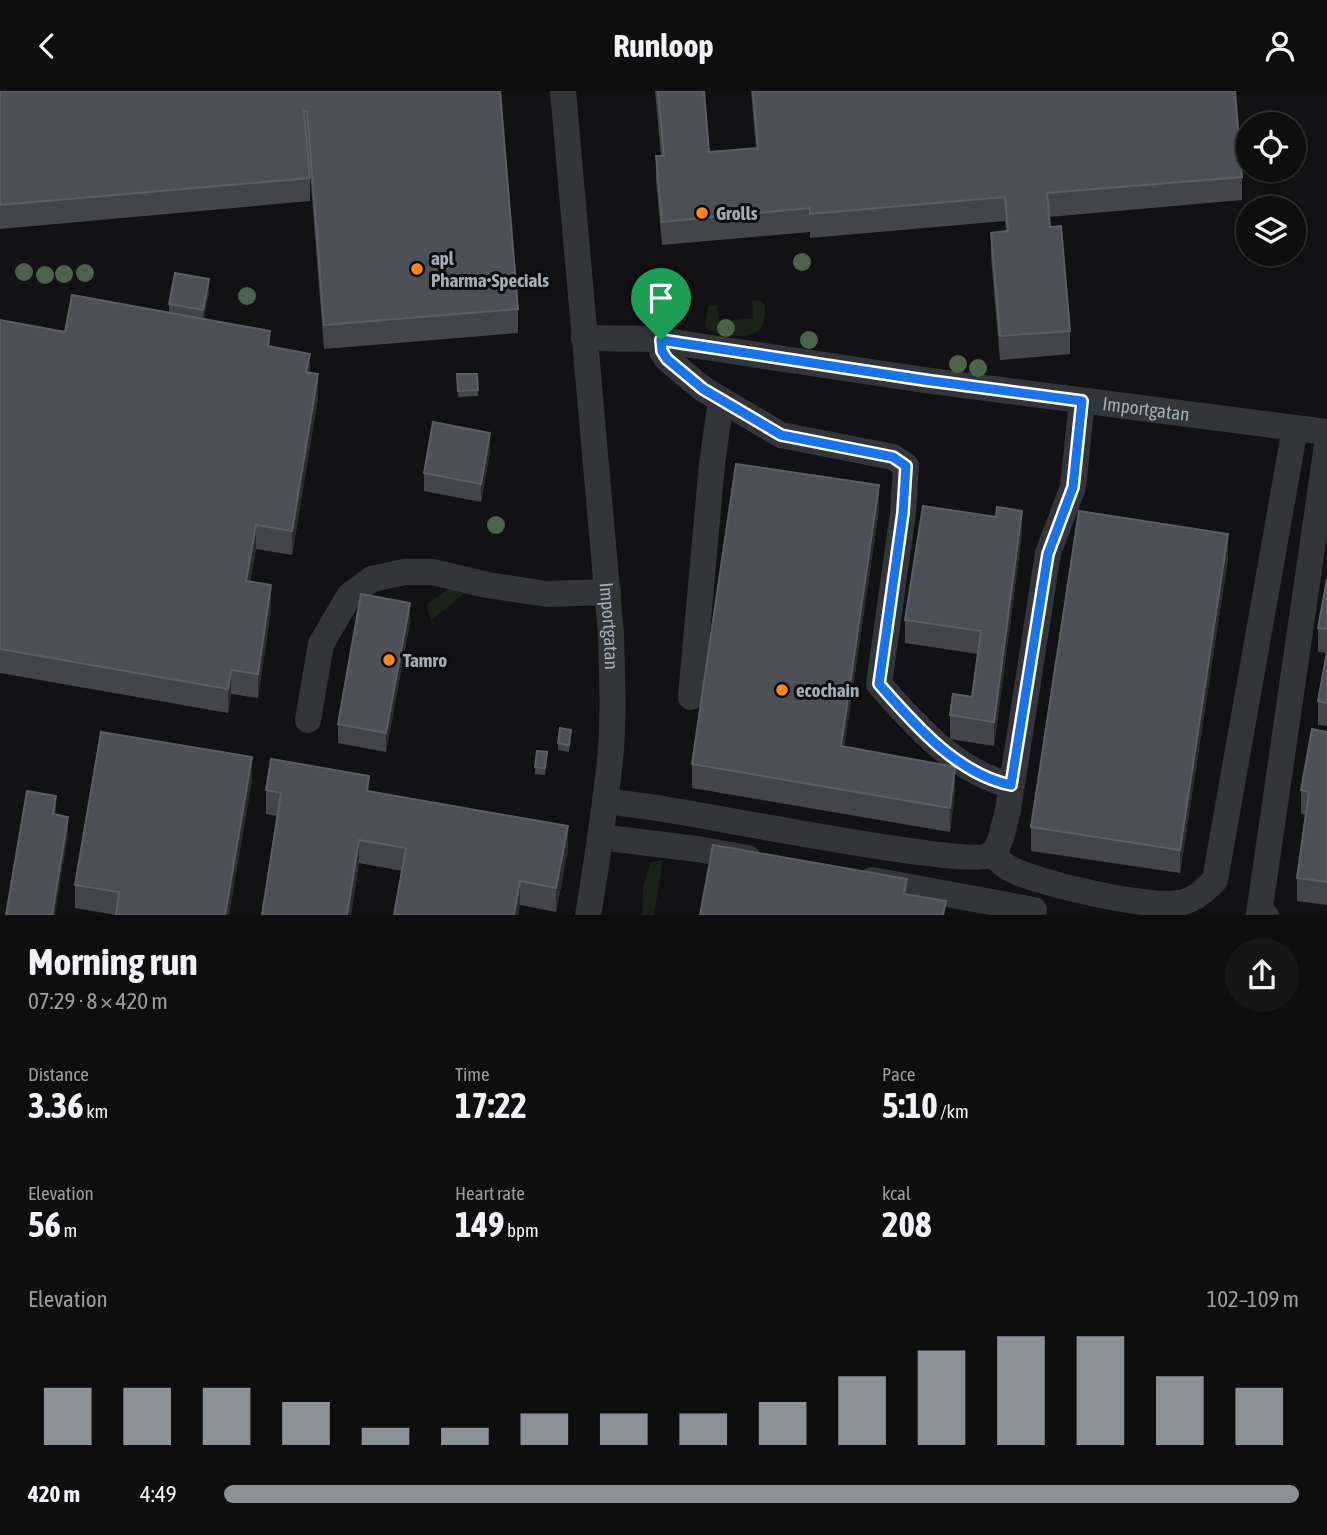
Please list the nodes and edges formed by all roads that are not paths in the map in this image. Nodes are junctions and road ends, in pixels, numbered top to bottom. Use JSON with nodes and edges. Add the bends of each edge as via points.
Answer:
{"nodes":[{"id":1,"x":563,"y":91,"type":"edge"},
{"id":2,"x":584,"y":338,"type":"junction"},
{"id":3,"x":661,"y":340,"type":"junction"},
{"id":4,"x":721,"y":400,"type":"junction"},
{"id":5,"x":1082,"y":401,"type":"junction"},
{"id":6,"x":1293,"y":428,"type":"junction"},
{"id":7,"x":1327,"y":432,"type":"edge"},
{"id":8,"x":1327,"y":445,"type":"edge"},
{"id":9,"x":1323,"y":495,"type":"edge"},
{"id":10,"x":608,"y":592,"type":"junction"},
{"id":11,"x":691,"y":697,"type":"dead end"},
{"id":12,"x":309,"y":720,"type":"dead end"},
{"id":13,"x":1011,"y":785,"type":"junction"},
{"id":14,"x":605,"y":801,"type":"junction"},
{"id":15,"x":600,"y":837,"type":"junction"},
{"id":16,"x":992,"y":854,"type":"junction"},
{"id":17,"x":778,"y":863,"type":"edge"},
{"id":18,"x":845,"y":876,"type":"edge"},
{"id":19,"x":589,"y":915,"type":"edge"},
{"id":20,"x":1033,"y":915,"type":"edge"},
{"id":21,"x":1266,"y":915,"type":"edge"}],
"edges":[{"from":1,"to":2,"type":"street","name":"Importgatan"},
{"from":2,"to":3,"type":"street","name":"Importgatan"},
{"from":2,"to":10,"type":"street","name":"Importgatan"},
{"from":3,"to":4,"type":"street","via":[[667,359]]},
{"from":3,"to":5,"type":"street","name":"Importgatan"},
{"from":4,"to":11,"type":"street"},
{"from":4,"to":13,"type":"street","via":[[781,435],[893,457],[906,466],[879,684],[926,734],[974,771]]},
{"from":5,"to":6,"type":"street","name":"Importgatan"},
{"from":5,"to":13,"type":"street","via":[[1073,487],[1048,554]]},
{"from":6,"to":7,"type":"street","name":"Importgatan"},
{"from":6,"to":16,"type":"street","via":[[1215,880],[1198,897],[1177,903],[1139,902],[1038,880],[1008,868]]},
{"from":8,"to":9,"type":"street"},
{"from":9,"to":21,"type":"street","via":[[1259,914]]},
{"from":10,"to":12,"type":"street","via":[[547,594],[433,572],[372,579],[349,596],[321,644]]},
{"from":10,"to":14,"type":"street","name":"Importgatan","via":[[613,713]]},
{"from":13,"to":16,"type":"street"},
{"from":14,"to":15,"type":"street","name":"Importgatan"},
{"from":14,"to":16,"type":"street","via":[[912,852],[980,858]]},
{"from":15,"to":17,"type":"street"},
{"from":15,"to":19,"type":"street","name":"Importgatan"},
{"from":18,"to":20,"type":"street","via":[[1034,910]]}]}
